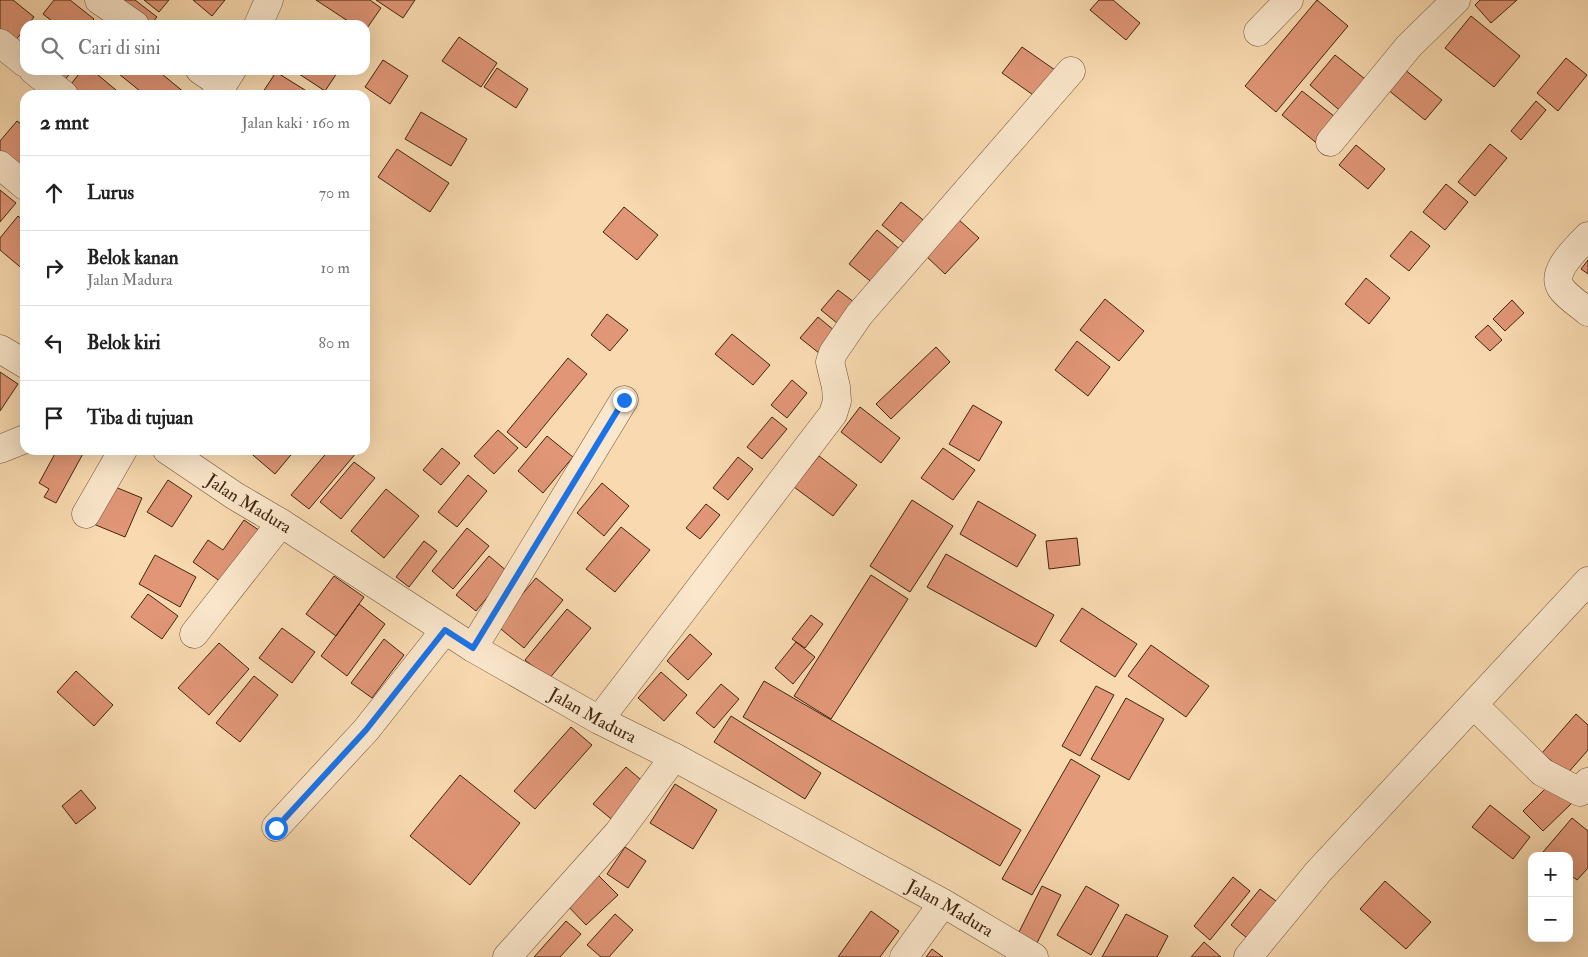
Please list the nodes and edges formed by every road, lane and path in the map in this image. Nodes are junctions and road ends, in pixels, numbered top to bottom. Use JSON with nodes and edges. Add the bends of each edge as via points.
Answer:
{"nodes":[{"id":1,"x":99,"y":0,"type":"edge"},
{"id":2,"x":269,"y":0,"type":"edge"},
{"id":3,"x":1289,"y":0,"type":"edge"},
{"id":4,"x":1456,"y":0,"type":"edge"},
{"id":5,"x":128,"y":20,"type":"edge"},
{"id":6,"x":260,"y":20,"type":"edge"},
{"id":7,"x":1258,"y":32,"type":"dead end"},
{"id":8,"x":0,"y":43,"type":"edge"},
{"id":9,"x":20,"y":59,"type":"edge"},
{"id":10,"x":1072,"y":71,"type":"dead end"},
{"id":11,"x":40,"y":75,"type":"edge"},
{"id":12,"x":58,"y":90,"type":"edge"},
{"id":13,"x":1330,"y":142,"type":"dead end"},
{"id":14,"x":0,"y":166,"type":"edge"},
{"id":15,"x":20,"y":182,"type":"edge"},
{"id":16,"x":1588,"y":236,"type":"edge"},
{"id":17,"x":1588,"y":312,"type":"edge"},
{"id":18,"x":0,"y":350,"type":"edge"},
{"id":19,"x":20,"y":361,"type":"edge"},
{"id":20,"x":624,"y":400,"type":"dead end"},
{"id":21,"x":20,"y":440,"type":"edge"},
{"id":22,"x":0,"y":449,"type":"edge"},
{"id":23,"x":120,"y":455,"type":"edge"},
{"id":24,"x":174,"y":455,"type":"edge"},
{"id":25,"x":86,"y":514,"type":"dead end"},
{"id":26,"x":281,"y":524,"type":"junction"},
{"id":27,"x":1588,"y":581,"type":"edge"},
{"id":28,"x":445,"y":630,"type":"junction"},
{"id":29,"x":194,"y":634,"type":"dead end"},
{"id":30,"x":473,"y":648,"type":"junction"},
{"id":31,"x":1474,"y":705,"type":"junction"},
{"id":32,"x":599,"y":720,"type":"junction"},
{"id":33,"x":674,"y":757,"type":"junction"},
{"id":34,"x":1588,"y":782,"type":"edge"},
{"id":35,"x":276,"y":828,"type":"dead end"},
{"id":36,"x":943,"y":903,"type":"junction"},
{"id":37,"x":507,"y":957,"type":"edge"},
{"id":38,"x":904,"y":957,"type":"edge"},
{"id":39,"x":1034,"y":957,"type":"edge"},
{"id":40,"x":1248,"y":957,"type":"edge"}],
"edges":[{"from":1,"to":5,"type":"street"},
{"from":2,"to":6,"type":"street"},
{"from":3,"to":7,"type":"street"},
{"from":4,"to":13,"type":"street","via":[[1409,46]]},
{"from":8,"to":9,"type":"street"},
{"from":10,"to":32,"type":"street","via":[[860,315],[830,362],[837,401],[833,414]]},
{"from":11,"to":12,"type":"street"},
{"from":14,"to":15,"type":"street"},
{"from":16,"to":17,"type":"street","via":[[1559,272],[1561,288]]},
{"from":18,"to":19,"type":"street"},
{"from":20,"to":30,"type":"street"},
{"from":21,"to":22,"type":"street"},
{"from":23,"to":25,"type":"street"},
{"from":24,"to":26,"type":"street","name":"Jalan Madura"},
{"from":26,"to":28,"type":"street","name":"Jalan Madura"},
{"from":26,"to":29,"type":"street"},
{"from":27,"to":31,"type":"street"},
{"from":28,"to":30,"type":"street","name":"Jalan Madura"},
{"from":28,"to":35,"type":"street","via":[[366,730]]},
{"from":30,"to":32,"type":"street","name":"Jalan Madura"},
{"from":31,"to":34,"type":"street","via":[[1542,772],[1580,792]]},
{"from":31,"to":40,"type":"street","via":[[1318,872]]},
{"from":32,"to":33,"type":"street","name":"Jalan Madura"},
{"from":33,"to":36,"type":"street","name":"Jalan Madura"},
{"from":33,"to":37,"type":"street","via":[[618,833]]},
{"from":36,"to":38,"type":"street"},
{"from":36,"to":39,"type":"street","name":"Jalan Madura"}]}
